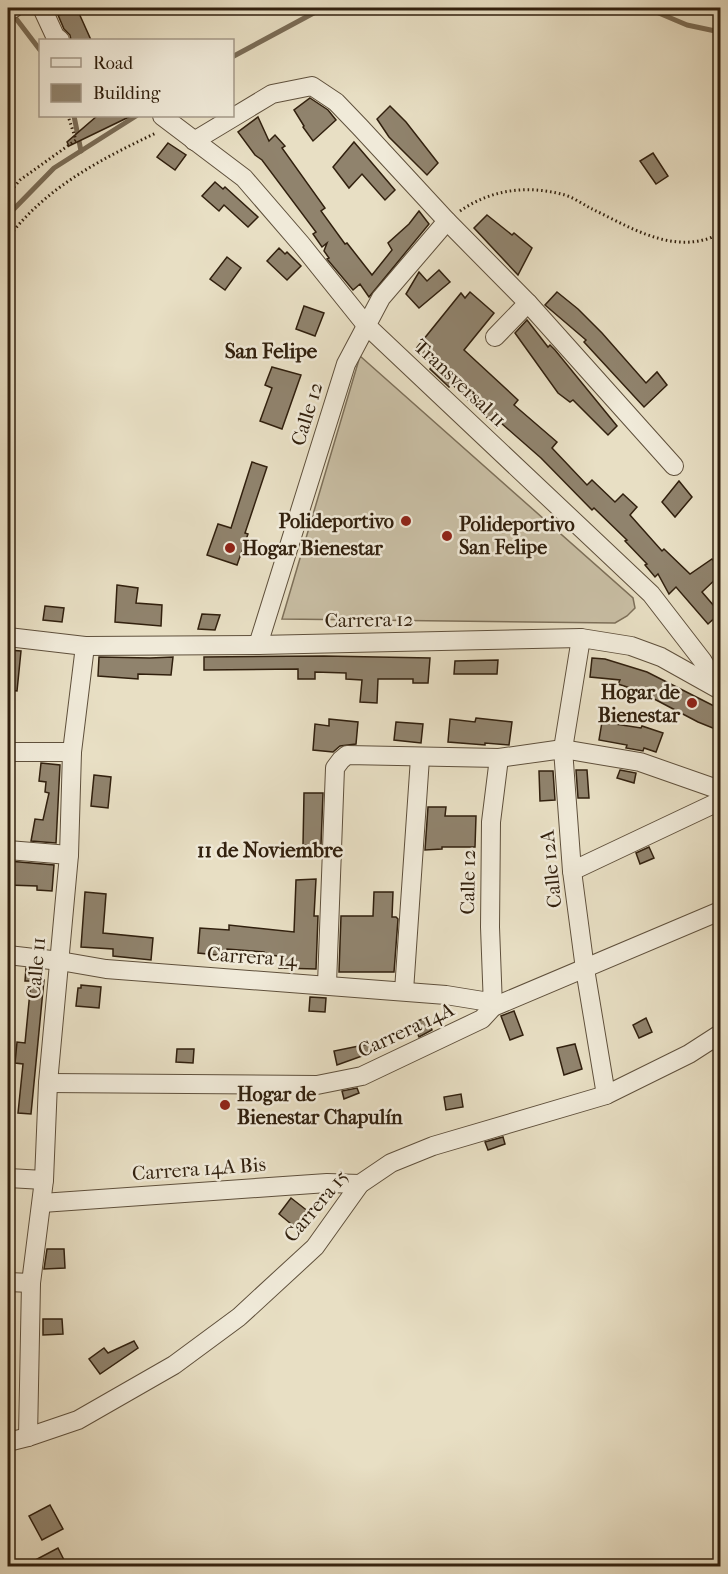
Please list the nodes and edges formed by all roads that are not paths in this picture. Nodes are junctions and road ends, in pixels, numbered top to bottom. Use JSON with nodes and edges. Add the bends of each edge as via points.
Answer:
{"nodes":[{"id":1,"x":14,"y":8,"type":"edge"},
{"id":2,"x":42,"y":8,"type":"edge"},
{"id":3,"x":8,"y":11,"type":"edge"},
{"id":4,"x":59,"y":39,"type":"edge"},
{"id":5,"x":234,"y":117,"type":"edge"},
{"id":6,"x":234,"y":117,"type":"edge"},
{"id":7,"x":169,"y":120,"type":"edge"},
{"id":8,"x":194,"y":141,"type":"junction"},
{"id":9,"x":447,"y":221,"type":"junction"},
{"id":10,"x":528,"y":303,"type":"junction"},
{"id":11,"x":366,"y":325,"type":"junction"},
{"id":12,"x":495,"y":337,"type":"dead end"},
{"id":13,"x":674,"y":466,"type":"dead end"},
{"id":14,"x":679,"y":629,"type":"junction"},
{"id":15,"x":8,"y":637,"type":"edge"},
{"id":16,"x":580,"y":638,"type":"junction"},
{"id":17,"x":258,"y":645,"type":"junction"},
{"id":18,"x":85,"y":646,"type":"junction"},
{"id":19,"x":661,"y":657,"type":"junction"},
{"id":20,"x":720,"y":690,"type":"edge"},
{"id":21,"x":563,"y":749,"type":"junction"},
{"id":22,"x":8,"y":752,"type":"edge"},
{"id":23,"x":72,"y":752,"type":"junction"},
{"id":24,"x":420,"y":758,"type":"junction"},
{"id":25,"x":499,"y":758,"type":"junction"},
{"id":26,"x":720,"y":790,"type":"edge"},
{"id":27,"x":720,"y":801,"type":"edge"},
{"id":28,"x":8,"y":850,"type":"edge"},
{"id":29,"x":69,"y":855,"type":"junction"},
{"id":30,"x":572,"y":872,"type":"junction"},
{"id":31,"x":720,"y":911,"type":"edge"},
{"id":32,"x":8,"y":955,"type":"edge"},
{"id":33,"x":60,"y":961,"type":"junction"},
{"id":34,"x":585,"y":969,"type":"junction"},
{"id":35,"x":327,"y":984,"type":"junction"},
{"id":36,"x":404,"y":991,"type":"junction"},
{"id":37,"x":493,"y":1006,"type":"junction"},
{"id":38,"x":720,"y":1034,"type":"edge"},
{"id":39,"x":48,"y":1083,"type":"junction"},
{"id":40,"x":606,"y":1095,"type":"junction"},
{"id":41,"x":8,"y":1178,"type":"edge"},
{"id":42,"x":44,"y":1180,"type":"junction"},
{"id":43,"x":360,"y":1184,"type":"junction"},
{"id":44,"x":42,"y":1203,"type":"junction"},
{"id":45,"x":8,"y":1282,"type":"edge"},
{"id":46,"x":31,"y":1283,"type":"junction"},
{"id":47,"x":28,"y":1437,"type":"junction"},
{"id":48,"x":8,"y":1442,"type":"edge"}],
"edges":[{"from":1,"to":3,"type":"street"},
{"from":2,"to":4,"type":"street"},
{"from":5,"to":9,"type":"street","via":[[272,94],[312,86],[336,102]]},
{"from":6,"to":8,"type":"street"},
{"from":7,"to":8,"type":"street","name":"Transversal 11"},
{"from":8,"to":11,"type":"street","name":"Transversal 11","via":[[244,178]]},
{"from":9,"to":10,"type":"street"},
{"from":9,"to":11,"type":"street","name":"Calle 12","via":[[381,298]]},
{"from":10,"to":12,"type":"street"},
{"from":10,"to":13,"type":"street"},
{"from":11,"to":14,"type":"street","name":"Transversal 11","via":[[651,594]]},
{"from":11,"to":17,"type":"street","name":"Calle 12","via":[[346,364]]},
{"from":14,"to":19,"type":"street"},
{"from":14,"to":20,"type":"street","name":"Transversal 11"},
{"from":15,"to":18,"type":"street","name":"Carrera 12"},
{"from":16,"to":17,"type":"street","name":"Carrera 12"},
{"from":16,"to":19,"type":"street","name":"Carrera 12","via":[[631,646]]},
{"from":16,"to":21,"type":"street","name":"Calle 12A"},
{"from":17,"to":18,"type":"street","name":"Carrera 12"},
{"from":18,"to":23,"type":"street","name":"Calle 11"},
{"from":19,"to":20,"type":"street","name":"Carrera 12"},
{"from":21,"to":25,"type":"street"},
{"from":21,"to":26,"type":"street","via":[[640,762]]},
{"from":21,"to":30,"type":"street","name":"Calle 12A"},
{"from":22,"to":23,"type":"street"},
{"from":23,"to":29,"type":"street","name":"Calle 11"},
{"from":24,"to":25,"type":"street"},
{"from":24,"to":35,"type":"street","via":[[347,755],[335,768]]},
{"from":24,"to":36,"type":"street"},
{"from":25,"to":37,"type":"street","name":"Calle 12","via":[[491,822]]},
{"from":27,"to":30,"type":"street"},
{"from":28,"to":29,"type":"street"},
{"from":29,"to":33,"type":"street","name":"Calle 11"},
{"from":30,"to":34,"type":"street","name":"Calle 12A"},
{"from":31,"to":34,"type":"street","name":"Carrera 14A"},
{"from":32,"to":33,"type":"street","name":"Carrera 14"},
{"from":33,"to":35,"type":"street","name":"Carrera 14","via":[[106,969]]},
{"from":33,"to":39,"type":"street","name":"Calle 11"},
{"from":34,"to":37,"type":"street","name":"Carrera 14A"},
{"from":34,"to":40,"type":"street","name":"Calle 12A"},
{"from":35,"to":36,"type":"street","name":"Carrera 14"},
{"from":36,"to":37,"type":"street","name":"Carrera 14","via":[[483,1001]]},
{"from":37,"to":39,"type":"street","name":"Carrera 14A","via":[[482,1020],[362,1077],[317,1085]]},
{"from":38,"to":40,"type":"street","name":"Carrera 15","via":[[689,1054]]},
{"from":39,"to":42,"type":"street","name":"Calle 11"},
{"from":40,"to":43,"type":"street","name":"Carrera 15","via":[[433,1146],[391,1163]]},
{"from":41,"to":42,"type":"street"},
{"from":42,"to":44,"type":"street","name":"Calle 11"},
{"from":43,"to":44,"type":"street","name":"Carrera 14A Bis"},
{"from":43,"to":47,"type":"street","name":"Carrera 15","via":[[315,1247],[239,1317],[174,1365],[78,1420]]},
{"from":44,"to":46,"type":"street","name":"Calle 11"},
{"from":45,"to":46,"type":"street"},
{"from":46,"to":47,"type":"street","name":"Calle 11"},
{"from":47,"to":48,"type":"street","name":"Carrera 15"}]}
